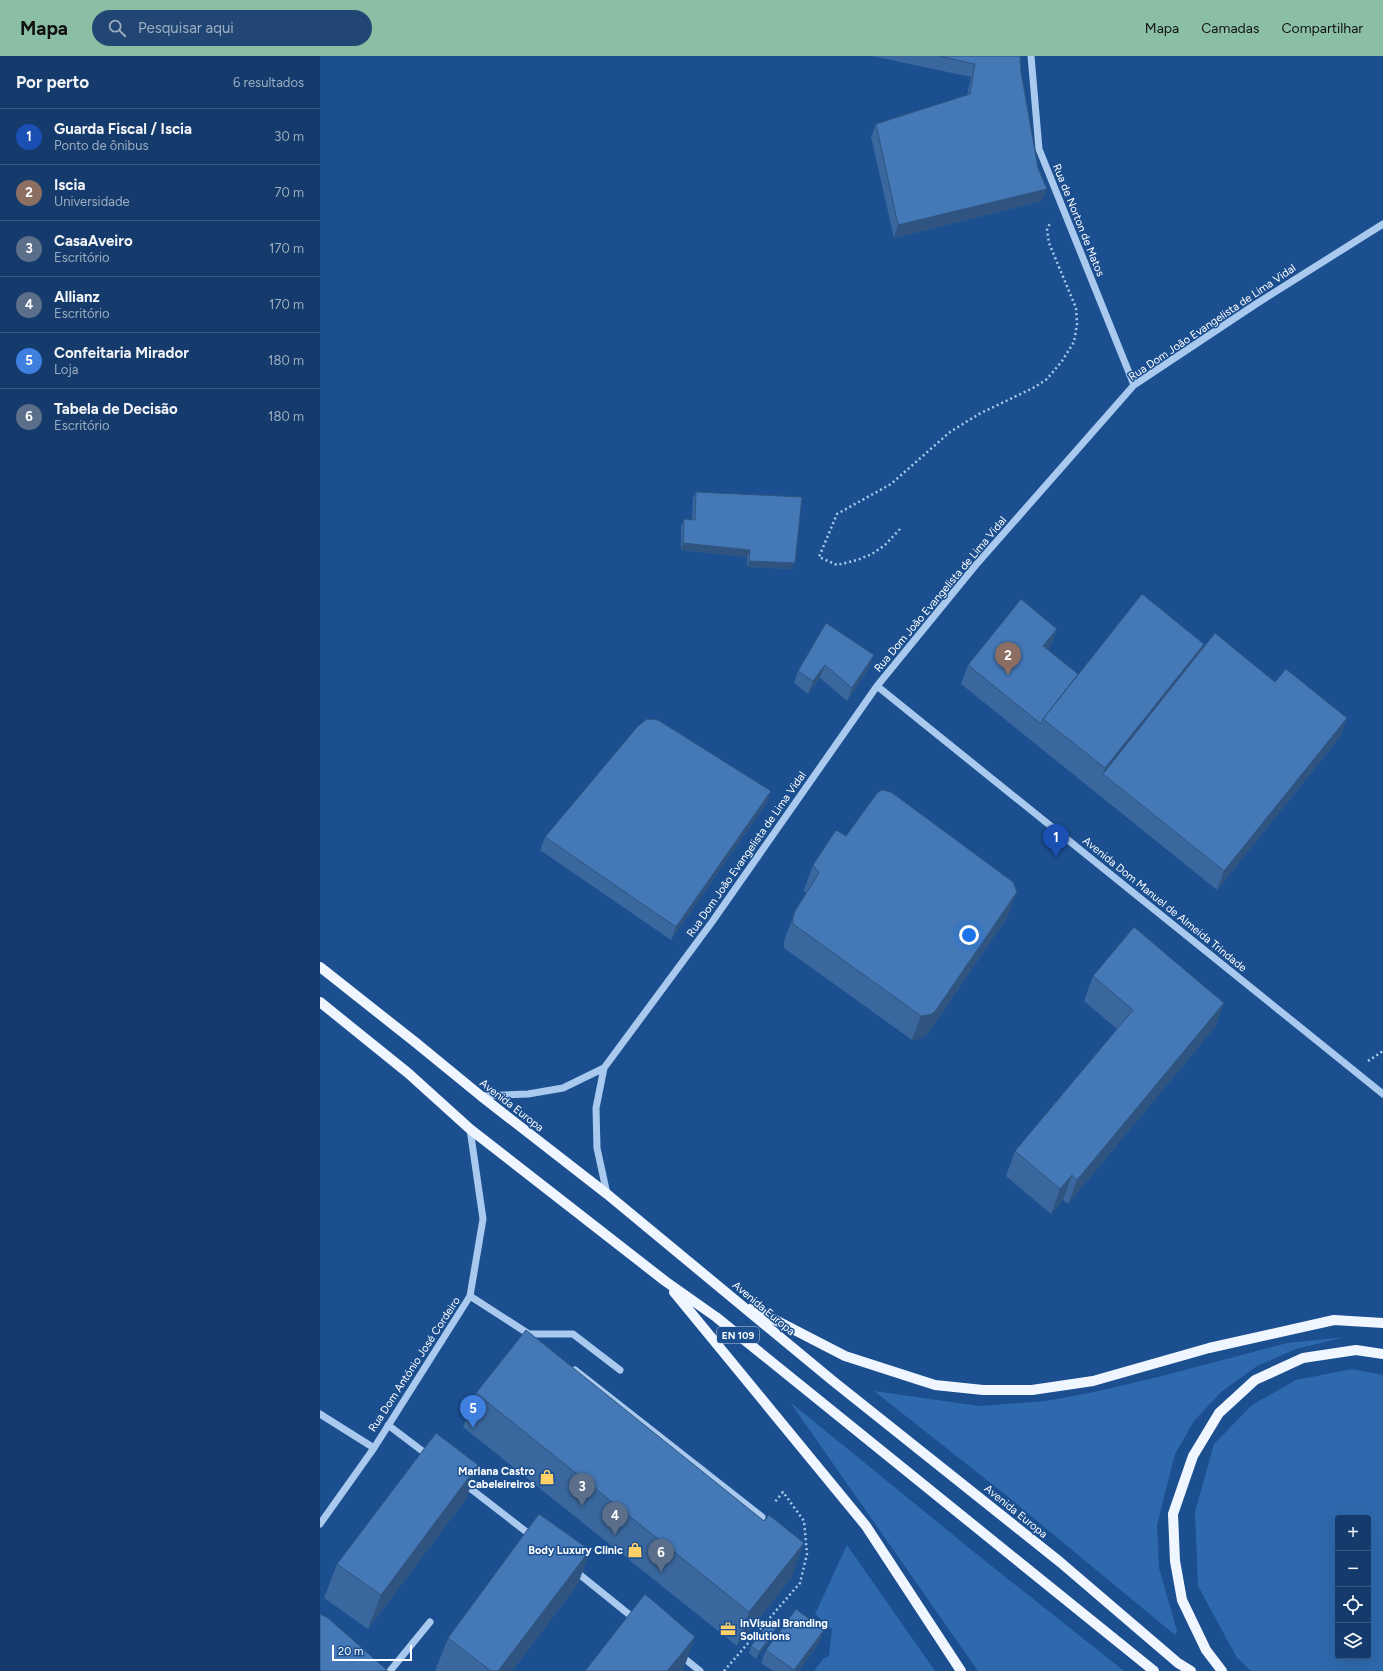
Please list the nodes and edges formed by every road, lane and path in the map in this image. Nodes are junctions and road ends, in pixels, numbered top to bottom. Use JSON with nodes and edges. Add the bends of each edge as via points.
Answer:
{"nodes":[{"id":1,"x":1031,"y":56,"type":"edge"},
{"id":2,"x":1062,"y":207,"type":"junction"},
{"id":3,"x":1383,"y":224,"type":"edge"},
{"id":4,"x":1134,"y":385,"type":"junction"},
{"id":5,"x":900,"y":529,"type":"dead end"},
{"id":6,"x":877,"y":686,"type":"junction"},
{"id":7,"x":320,"y":967,"type":"edge"},
{"id":8,"x":320,"y":1002,"type":"edge"},
{"id":9,"x":604,"y":1068,"type":"junction"},
{"id":10,"x":1383,"y":1094,"type":"edge"},
{"id":11,"x":481,"y":1096,"type":"junction"},
{"id":12,"x":470,"y":1129,"type":"junction"},
{"id":13,"x":607,"y":1194,"type":"junction"},
{"id":14,"x":665,"y":1281,"type":"junction"},
{"id":15,"x":470,"y":1296,"type":"junction"},
{"id":16,"x":736,"y":1300,"type":"junction"},
{"id":17,"x":1383,"y":1323,"type":"edge"},
{"id":18,"x":530,"y":1334,"type":"junction"},
{"id":19,"x":542,"y":1344,"type":"edge"},
{"id":20,"x":1383,"y":1354,"type":"edge"},
{"id":21,"x":567,"y":1364,"type":"edge"},
{"id":22,"x":620,"y":1370,"type":"dead end"},
{"id":23,"x":320,"y":1414,"type":"edge"},
{"id":24,"x":388,"y":1425,"type":"junction"},
{"id":25,"x":374,"y":1448,"type":"junction"},
{"id":26,"x":435,"y":1462,"type":"edge"},
{"id":27,"x":454,"y":1476,"type":"edge"},
{"id":28,"x":762,"y":1518,"type":"joint"},
{"id":29,"x":320,"y":1524,"type":"edge"},
{"id":30,"x":540,"y":1543,"type":"edge"},
{"id":31,"x":570,"y":1567,"type":"edge"},
{"id":32,"x":430,"y":1622,"type":"dead end"},
{"id":33,"x":639,"y":1623,"type":"edge"},
{"id":34,"x":676,"y":1652,"type":"edge"},
{"id":35,"x":390,"y":1671,"type":"edge"},
{"id":36,"x":700,"y":1671,"type":"edge"},
{"id":37,"x":724,"y":1671,"type":"edge"},
{"id":38,"x":961,"y":1671,"type":"edge"},
{"id":39,"x":1154,"y":1671,"type":"edge"},
{"id":40,"x":1190,"y":1671,"type":"edge"},
{"id":41,"x":1222,"y":1671,"type":"edge"}],
"edges":[{"from":1,"to":2,"type":"street","name":"Rua de Norton de Matos","via":[[1039,149]]},
{"from":2,"to":4,"type":"street","name":"Rua de Norton de Matos"},
{"from":2,"to":5,"type":"path","via":[[1052,218],[1047,230],[1049,243],[1076,308],[1078,324],[1074,342],[1062,361],[1035,388],[979,414],[950,432],[891,484],[837,514],[818,557],[837,565],[857,560],[885,545]]},
{"from":3,"to":4,"type":"street","name":"Rua Dom João Evangelista de Lima Vidal"},
{"from":4,"to":6,"type":"street","name":"Rua Dom João Evangelista de Lima Vidal","via":[[975,566]]},
{"from":6,"to":9,"type":"street","name":"Rua Dom João Evangelista de Lima Vidal","via":[[712,922]]},
{"from":6,"to":10,"type":"street","name":"Avenida Dom Manuel de Almeida Trindade"},
{"from":7,"to":11,"type":"main road","name":"Avenida Europa","number":"EN 109"},
{"from":8,"to":12,"type":"main road","number":"EN 109","via":[[408,1073]]},
{"from":9,"to":11,"type":"street","via":[[563,1088],[528,1094]]},
{"from":9,"to":13,"type":"street","via":[[596,1108],[597,1142]]},
{"from":11,"to":13,"type":"main road","name":"Avenida Europa","number":"EN 109"},
{"from":12,"to":14,"type":"main road","number":"EN 109"},
{"from":12,"to":15,"type":"street","name":"Rua Dom António José Cordeiro","via":[[483,1219]]},
{"from":13,"to":16,"type":"main road","name":"Avenida Europa","number":"EN 109"},
{"from":14,"to":38,"type":"main road","via":[[866,1526]]},
{"from":14,"to":39,"type":"main road","number":"EN 109","via":[[716,1317]]},
{"from":15,"to":18,"type":"street"},
{"from":15,"to":24,"type":"street","name":"Rua Dom António José Cordeiro"},
{"from":16,"to":17,"type":"main road","via":[[845,1356],[935,1385],[983,1390],[1032,1390],[1093,1381],[1209,1348],[1334,1320]]},
{"from":16,"to":40,"type":"main road","name":"Avenida Europa","number":"EN 109","via":[[1060,1562]]},
{"from":18,"to":19,"type":"street"},
{"from":18,"to":22,"type":"street","via":[[573,1334]]},
{"from":20,"to":41,"type":"main road","via":[[1356,1350],[1303,1358],[1255,1380],[1219,1413],[1192,1456],[1173,1514],[1174,1561],[1182,1600],[1206,1650]]},
{"from":21,"to":28,"type":"street"},
{"from":23,"to":25,"type":"street"},
{"from":24,"to":25,"type":"street","name":"Rua Dom António José Cordeiro"},
{"from":24,"to":26,"type":"street"},
{"from":25,"to":29,"type":"street","name":"Rua Dom António José Cordeiro"},
{"from":27,"to":30,"type":"street"},
{"from":28,"to":37,"type":"path","via":[[783,1492],[804,1521],[807,1554],[800,1583]]},
{"from":31,"to":33,"type":"street"},
{"from":32,"to":35,"type":"street"},
{"from":34,"to":36,"type":"street"}]}
